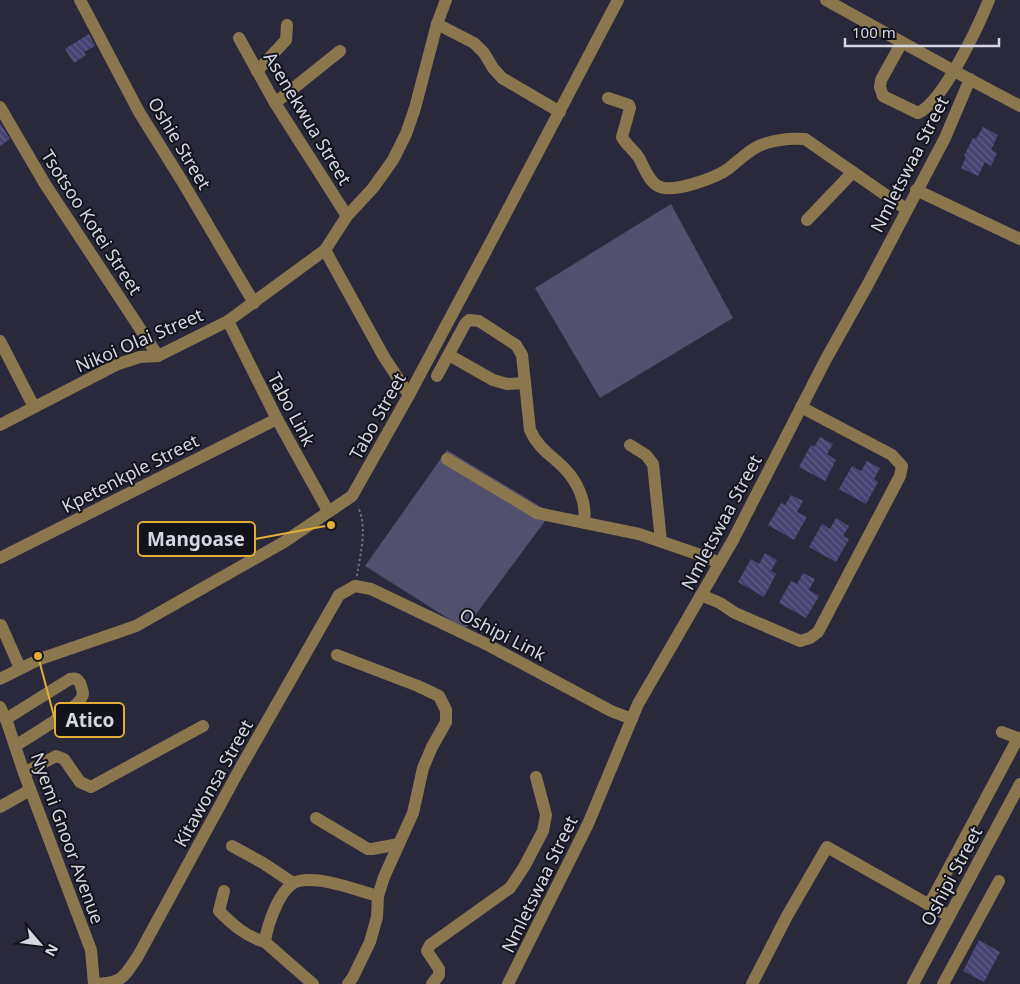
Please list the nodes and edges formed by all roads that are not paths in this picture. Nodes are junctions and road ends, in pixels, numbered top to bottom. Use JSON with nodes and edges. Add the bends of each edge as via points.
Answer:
{"nodes":[{"id":1,"x":80,"y":0,"type":"edge"},
{"id":2,"x":446,"y":0,"type":"edge"},
{"id":3,"x":618,"y":0,"type":"edge"},
{"id":4,"x":826,"y":0,"type":"edge"},
{"id":5,"x":989,"y":0,"type":"edge"},
{"id":6,"x":437,"y":24,"type":"junction"},
{"id":7,"x":287,"y":26,"type":"dead end"},
{"id":8,"x":239,"y":38,"type":"dead end"},
{"id":9,"x":902,"y":42,"type":"junction"},
{"id":10,"x":340,"y":51,"type":"dead end"},
{"id":11,"x":257,"y":70,"type":"junction"},
{"id":12,"x":954,"y":71,"type":"junction"},
{"id":13,"x":970,"y":79,"type":"junction"},
{"id":14,"x":608,"y":98,"type":"dead end"},
{"id":15,"x":275,"y":103,"type":"junction"},
{"id":16,"x":1020,"y":106,"type":"edge"},
{"id":17,"x":0,"y":107,"type":"edge"},
{"id":18,"x":560,"y":112,"type":"junction"},
{"id":19,"x":853,"y":172,"type":"junction"},
{"id":20,"x":916,"y":190,"type":"junction"},
{"id":21,"x":906,"y":209,"type":"junction"},
{"id":22,"x":347,"y":216,"type":"junction"},
{"id":23,"x":807,"y":220,"type":"dead end"},
{"id":24,"x":1020,"y":239,"type":"edge"},
{"id":25,"x":325,"y":250,"type":"junction"},
{"id":26,"x":254,"y":303,"type":"junction"},
{"id":27,"x":228,"y":321,"type":"junction"},
{"id":28,"x":0,"y":341,"type":"edge"},
{"id":29,"x":449,"y":355,"type":"junction"},
{"id":30,"x":158,"y":356,"type":"junction"},
{"id":31,"x":437,"y":376,"type":"dead end"},
{"id":32,"x":525,"y":383,"type":"junction"},
{"id":33,"x":409,"y":395,"type":"junction"},
{"id":34,"x":34,"y":407,"type":"junction"},
{"id":35,"x":801,"y":408,"type":"junction"},
{"id":36,"x":277,"y":419,"type":"junction"},
{"id":37,"x":0,"y":425,"type":"edge"},
{"id":38,"x":630,"y":445,"type":"dead end"},
{"id":39,"x":447,"y":459,"type":"dead end"},
{"id":40,"x":328,"y":511,"type":"junction"},
{"id":41,"x":584,"y":522,"type":"junction"},
{"id":42,"x":660,"y":541,"type":"junction"},
{"id":43,"x":0,"y":558,"type":"edge"},
{"id":44,"x":719,"y":563,"type":"junction"},
{"id":45,"x":355,"y":586,"type":"joint"},
{"id":46,"x":701,"y":595,"type":"junction"},
{"id":47,"x":1,"y":625,"type":"dead end"},
{"id":48,"x":338,"y":656,"type":"dead end"},
{"id":49,"x":20,"y":668,"type":"junction"},
{"id":50,"x":0,"y":679,"type":"edge"},
{"id":51,"x":0,"y":707,"type":"edge"},
{"id":52,"x":6,"y":719,"type":"junction"},
{"id":53,"x":632,"y":719,"type":"junction"},
{"id":54,"x":203,"y":726,"type":"dead end"},
{"id":55,"x":1002,"y":732,"type":"dead end"},
{"id":56,"x":1019,"y":739,"type":"edge"},
{"id":57,"x":15,"y":746,"type":"junction"},
{"id":58,"x":24,"y":773,"type":"junction"},
{"id":59,"x":536,"y":777,"type":"dead end"},
{"id":60,"x":1020,"y":784,"type":"edge"},
{"id":61,"x":30,"y":790,"type":"junction"},
{"id":62,"x":0,"y":807,"type":"edge"},
{"id":63,"x":316,"y":818,"type":"dead end"},
{"id":64,"x":399,"y":844,"type":"junction"},
{"id":65,"x":232,"y":846,"type":"dead end"},
{"id":66,"x":1000,"y":881,"type":"dead end"},
{"id":67,"x":293,"y":883,"type":"junction"},
{"id":68,"x":224,"y":891,"type":"dead end"},
{"id":69,"x":378,"y":896,"type":"junction"},
{"id":70,"x":929,"y":905,"type":"junction"},
{"id":71,"x":949,"y":916,"type":"junction"},
{"id":72,"x":265,"y":942,"type":"junction"},
{"id":73,"x":94,"y":984,"type":"edge"},
{"id":74,"x":312,"y":984,"type":"edge"},
{"id":75,"x":348,"y":984,"type":"edge"},
{"id":76,"x":432,"y":984,"type":"edge"},
{"id":77,"x":508,"y":984,"type":"edge"},
{"id":78,"x":752,"y":984,"type":"edge"},
{"id":79,"x":913,"y":984,"type":"edge"},
{"id":80,"x":943,"y":984,"type":"edge"}],
"edges":[{"from":1,"to":26,"type":"street","name":"Oshie Street","via":[[139,112]]},
{"from":2,"to":6,"type":"street","name":"Nikoi Olai Street"},
{"from":3,"to":18,"type":"street","name":"Tabo Street"},
{"from":4,"to":9,"type":"street"},
{"from":5,"to":12,"type":"street"},
{"from":6,"to":18,"type":"street","via":[[474,43],[502,78]]},
{"from":6,"to":22,"type":"street","name":"Nikoi Olai Street","via":[[406,134],[373,188]]},
{"from":7,"to":11,"type":"street","via":[[286,40]]},
{"from":8,"to":11,"type":"street","name":"Asenekwua Street"},
{"from":9,"to":12,"type":"street"},
{"from":9,"to":12,"type":"street","via":[[881,80],[884,96],[918,113],[927,109]]},
{"from":10,"to":15,"type":"street"},
{"from":11,"to":15,"type":"street","name":"Asenekwua Street"},
{"from":12,"to":13,"type":"street"},
{"from":13,"to":16,"type":"street"},
{"from":13,"to":20,"type":"street","name":"Nmletswaa Street"},
{"from":14,"to":19,"type":"street","via":[[629,105],[622,137],[638,156],[652,182],[664,189],[702,181],[726,170],[756,147],[789,138],[805,139]]},
{"from":15,"to":22,"type":"street","name":"Asenekwua Street"},
{"from":17,"to":30,"type":"street","name":"Tsotsoo Kotei Street","via":[[45,184]]},
{"from":18,"to":33,"type":"street","name":"Tabo Street"},
{"from":19,"to":21,"type":"street"},
{"from":19,"to":23,"type":"street"},
{"from":20,"to":21,"type":"street","name":"Nmletswaa Street"},
{"from":20,"to":24,"type":"street"},
{"from":21,"to":35,"type":"street","name":"Nmletswaa Street"},
{"from":22,"to":25,"type":"street","name":"Nikoi Olai Street"},
{"from":25,"to":26,"type":"street","name":"Nikoi Olai Street"},
{"from":25,"to":33,"type":"street"},
{"from":26,"to":27,"type":"street","name":"Nikoi Olai Street"},
{"from":27,"to":30,"type":"street","name":"Nikoi Olai Street"},
{"from":27,"to":36,"type":"street","name":"Tabo Link"},
{"from":28,"to":34,"type":"street"},
{"from":29,"to":31,"type":"street"},
{"from":29,"to":32,"type":"street","via":[[492,380],[507,384]]},
{"from":29,"to":32,"type":"street","via":[[464,324],[476,319],[516,345],[522,355]]},
{"from":30,"to":34,"type":"street","name":"Nikoi Olai Street","via":[[140,357],[118,364]]},
{"from":32,"to":41,"type":"street","via":[[530,430],[535,441],[570,475],[582,499]]},
{"from":33,"to":40,"type":"street","name":"Tabo Street","via":[[352,496]]},
{"from":34,"to":37,"type":"street","name":"Nikoi Olai Street"},
{"from":35,"to":44,"type":"street","name":"Nmletswaa Street"},
{"from":35,"to":46,"type":"street","via":[[892,455],[902,466],[900,476],[859,556],[818,632],[800,641]]},
{"from":36,"to":40,"type":"street","name":"Tabo Link"},
{"from":36,"to":43,"type":"street","name":"Kpetenkple Street"},
{"from":38,"to":42,"type":"street","via":[[646,454],[653,464]]},
{"from":39,"to":41,"type":"street","via":[[537,513]]},
{"from":40,"to":49,"type":"street","name":"Tabo Street","via":[[284,542],[136,626]]},
{"from":41,"to":42,"type":"street"},
{"from":42,"to":44,"type":"street"},
{"from":44,"to":46,"type":"street","name":"Nmletswaa Street"},
{"from":45,"to":53,"type":"street","name":"Oshipi Link","via":[[372,589]]},
{"from":45,"to":73,"type":"street","name":"Kitawonsa Street","via":[[339,594],[131,967],[113,984]]},
{"from":46,"to":53,"type":"street","name":"Nmletswaa Street"},
{"from":47,"to":49,"type":"street"},
{"from":48,"to":64,"type":"street","via":[[439,696],[446,710],[446,722],[432,747],[413,813]]},
{"from":49,"to":50,"type":"street","name":"Tabo Street"},
{"from":51,"to":52,"type":"street","name":"Nyemi Gnoor Avenue"},
{"from":52,"to":57,"type":"street","name":"Nyemi Gnoor Avenue"},
{"from":52,"to":57,"type":"street","via":[[70,678],[78,680],[83,689],[76,706]]},
{"from":53,"to":77,"type":"street","name":"Nmletswaa Street","via":[[588,824]]},
{"from":54,"to":58,"type":"street","via":[[91,787],[80,782],[60,756]]},
{"from":55,"to":56,"type":"street"},
{"from":56,"to":70,"type":"street"},
{"from":57,"to":58,"type":"street","name":"Nyemi Gnoor Avenue"},
{"from":58,"to":61,"type":"street","name":"Nyemi Gnoor Avenue"},
{"from":59,"to":76,"type":"street","via":[[546,815],[543,831],[510,888],[430,945],[426,952],[439,969]]},
{"from":60,"to":71,"type":"street","name":"Oshipi Street"},
{"from":61,"to":62,"type":"street"},
{"from":61,"to":73,"type":"street","name":"Nyemi Gnoor Avenue","via":[[91,950]]},
{"from":63,"to":64,"type":"street","via":[[368,849]]},
{"from":64,"to":69,"type":"street"},
{"from":65,"to":67,"type":"street"},
{"from":66,"to":80,"type":"street"},
{"from":67,"to":69,"type":"street","via":[[321,881]]},
{"from":67,"to":72,"type":"street","via":[[277,904]]},
{"from":68,"to":72,"type":"street","via":[[219,911],[236,928]]},
{"from":69,"to":75,"type":"street","via":[[377,917],[370,942]]},
{"from":70,"to":71,"type":"street"},
{"from":70,"to":78,"type":"street","via":[[827,847]]},
{"from":71,"to":79,"type":"street","name":"Oshipi Street"},
{"from":72,"to":74,"type":"street"}]}
